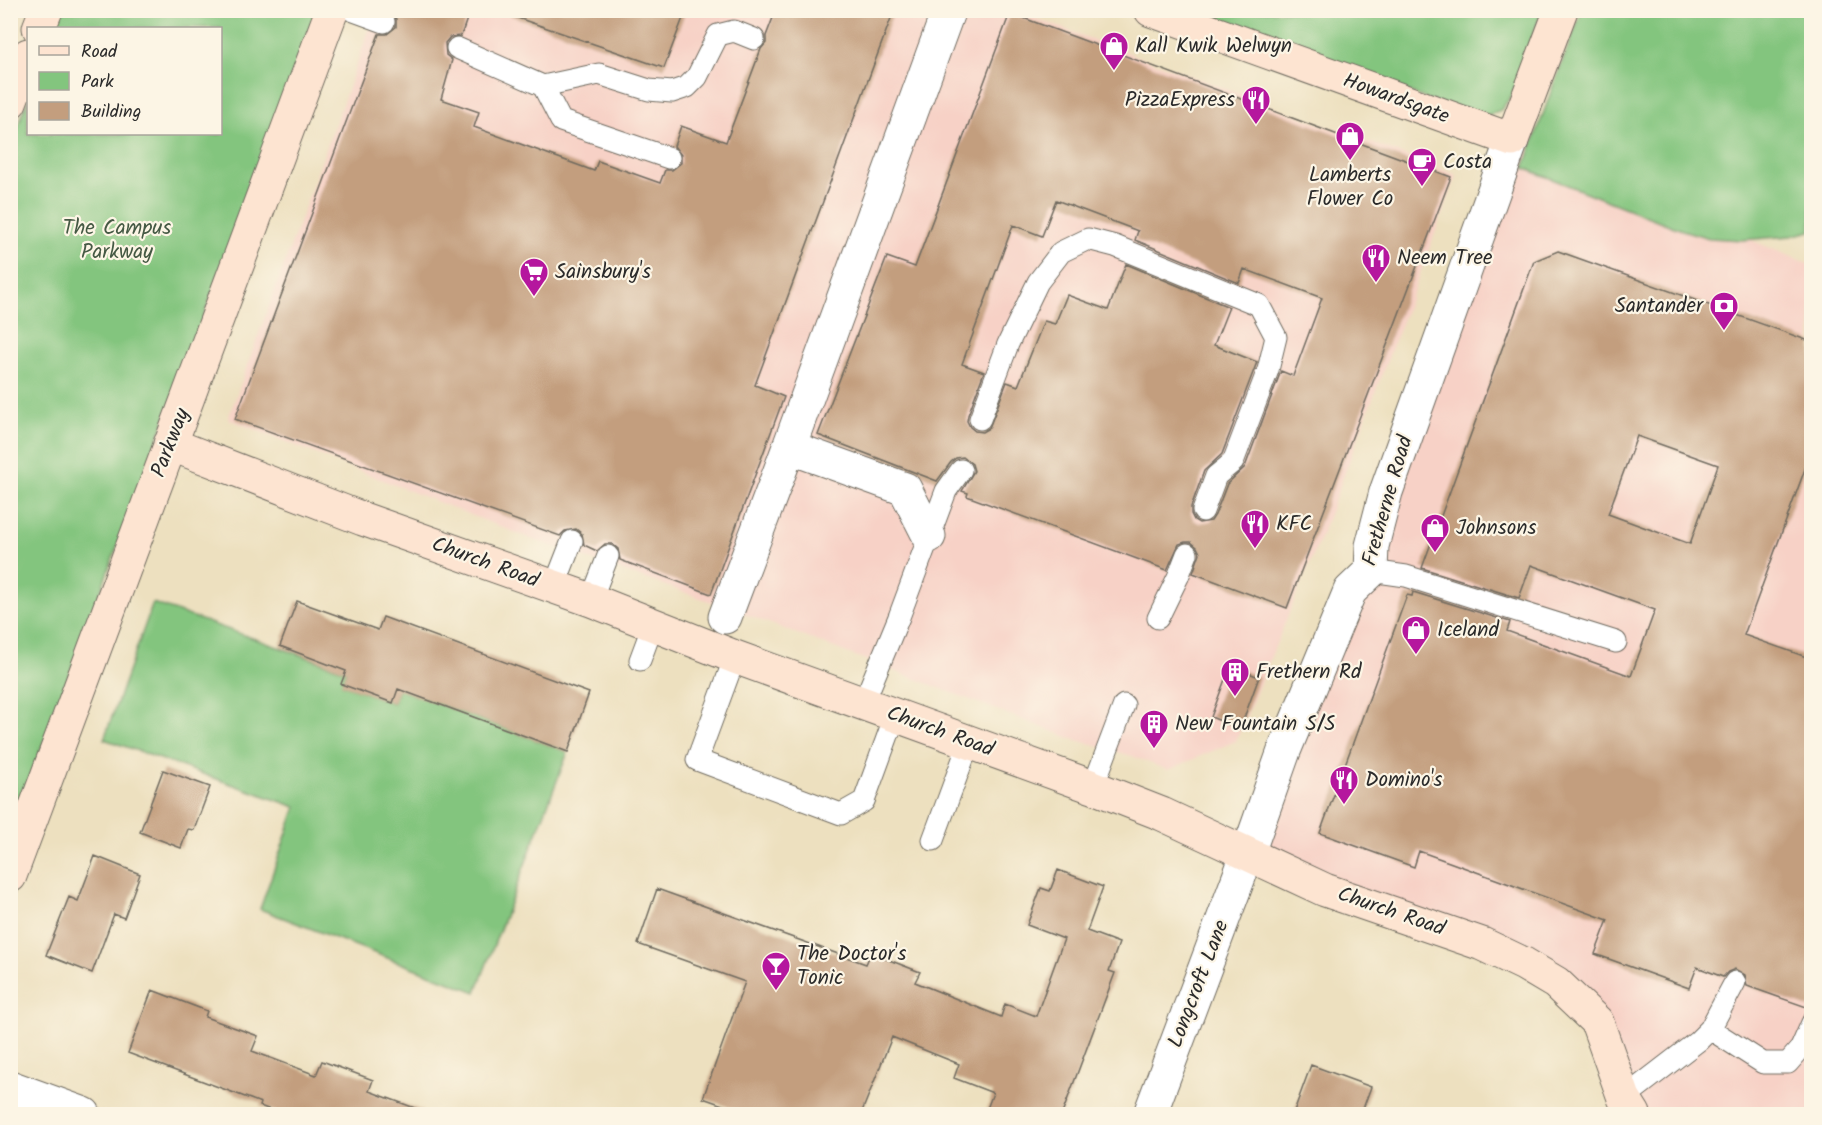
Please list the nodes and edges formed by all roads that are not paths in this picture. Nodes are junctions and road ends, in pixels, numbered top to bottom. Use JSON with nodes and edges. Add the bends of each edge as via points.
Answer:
{"nodes":[{"id":1,"x":46,"y":10,"type":"edge"},
{"id":2,"x":332,"y":10,"type":"edge"},
{"id":3,"x":351,"y":10,"type":"edge"},
{"id":4,"x":1151,"y":10,"type":"edge"},
{"id":5,"x":1561,"y":10,"type":"edge"},
{"id":6,"x":948,"y":12,"type":"dead end"},
{"id":7,"x":384,"y":22,"type":"dead end"},
{"id":8,"x":39,"y":27,"type":"edge"},
{"id":9,"x":753,"y":39,"type":"dead end"},
{"id":10,"x":457,"y":48,"type":"dead end"},
{"id":11,"x":27,"y":58,"type":"edge"},
{"id":12,"x":543,"y":86,"type":"junction"},
{"id":13,"x":10,"y":102,"type":"edge"},
{"id":14,"x":1512,"y":140,"type":"junction"},
{"id":15,"x":669,"y":158,"type":"dead end"},
{"id":16,"x":980,"y":419,"type":"dead end"},
{"id":17,"x":170,"y":444,"type":"junction"},
{"id":18,"x":789,"y":447,"type":"junction"},
{"id":19,"x":961,"y":470,"type":"dead end"},
{"id":20,"x":1203,"y":511,"type":"dead end"},
{"id":21,"x":929,"y":536,"type":"junction"},
{"id":22,"x":572,"y":541,"type":"dead end"},
{"id":23,"x":1187,"y":554,"type":"dead end"},
{"id":24,"x":608,"y":556,"type":"dead end"},
{"id":25,"x":1371,"y":571,"type":"junction"},
{"id":26,"x":554,"y":587,"type":"junction"},
{"id":27,"x":591,"y":600,"type":"junction"},
{"id":28,"x":725,"y":617,"type":"dead end"},
{"id":29,"x":1158,"y":618,"type":"dead end"},
{"id":30,"x":653,"y":625,"type":"junction"},
{"id":31,"x":1616,"y":642,"type":"dead end"},
{"id":32,"x":735,"y":657,"type":"junction"},
{"id":33,"x":640,"y":660,"type":"dead end"},
{"id":34,"x":863,"y":704,"type":"junction"},
{"id":35,"x":1124,"y":705,"type":"dead end"},
{"id":36,"x":895,"y":716,"type":"junction"},
{"id":37,"x":969,"y":742,"type":"junction"},
{"id":38,"x":1093,"y":787,"type":"junction"},
{"id":39,"x":933,"y":840,"type":"dead end"},
{"id":40,"x":1248,"y":853,"type":"junction"},
{"id":41,"x":10,"y":876,"type":"edge"},
{"id":42,"x":1736,"y":982,"type":"dead end"},
{"id":43,"x":1812,"y":1023,"type":"edge"},
{"id":44,"x":1710,"y":1029,"type":"junction"},
{"id":45,"x":10,"y":1087,"type":"edge"},
{"id":46,"x":1629,"y":1106,"type":"edge"},
{"id":47,"x":84,"y":1114,"type":"edge"},
{"id":48,"x":1150,"y":1114,"type":"edge"}],
"edges":[{"from":1,"to":8,"type":"street"},
{"from":2,"to":17,"type":"street","name":"Parkway"},
{"from":3,"to":7,"type":"lane"},
{"from":4,"to":14,"type":"street","name":"Howardsgate"},
{"from":5,"to":14,"type":"street"},
{"from":6,"to":18,"type":"street"},
{"from":9,"to":12,"type":"lane","via":[[734,31],[718,35],[697,77],[687,87],[672,92],[649,90],[599,74]]},
{"from":10,"to":12,"type":"lane"},
{"from":11,"to":13,"type":"street"},
{"from":12,"to":15,"type":"lane","via":[[561,121]]},
{"from":14,"to":25,"type":"street","name":"Fretherne Road","via":[[1386,492],[1372,546]]},
{"from":16,"to":20,"type":"lane","via":[[1008,344],[1038,282],[1061,252],[1088,239],[1115,246],[1259,305],[1276,337],[1268,370],[1233,462],[1216,476]]},
{"from":17,"to":26,"type":"street","name":"Church Road"},
{"from":17,"to":41,"type":"street","name":"Parkway"},
{"from":18,"to":21,"type":"street","via":[[905,489]]},
{"from":18,"to":28,"type":"street"},
{"from":19,"to":21,"type":"lane","via":[[946,491]]},
{"from":21,"to":34,"type":"lane"},
{"from":22,"to":26,"type":"lane"},
{"from":23,"to":29,"type":"lane"},
{"from":24,"to":27,"type":"lane"},
{"from":25,"to":31,"type":"lane","via":[[1406,576]]},
{"from":25,"to":40,"type":"street","name":"Fretherne Road","via":[[1350,591],[1284,751]]},
{"from":26,"to":27,"type":"street","name":"Church Road"},
{"from":27,"to":30,"type":"street","name":"Church Road"},
{"from":30,"to":32,"type":"street","name":"Church Road"},
{"from":30,"to":33,"type":"lane"},
{"from":32,"to":34,"type":"street","name":"Church Road"},
{"from":32,"to":36,"type":"lane","via":[[697,760],[841,814],[864,801]]},
{"from":34,"to":36,"type":"street","name":"Church Road"},
{"from":35,"to":38,"type":"lane"},
{"from":36,"to":37,"type":"street","name":"Church Road"},
{"from":37,"to":38,"type":"street","name":"Church Road"},
{"from":37,"to":39,"type":"lane"},
{"from":38,"to":40,"type":"street","name":"Church Road"},
{"from":40,"to":46,"type":"street","name":"Church Road","via":[[1325,890],[1482,944],[1556,983],[1597,1022]]},
{"from":40,"to":48,"type":"street","name":"Longcroft Lane"},
{"from":42,"to":44,"type":"lane"},
{"from":43,"to":44,"type":"lane","via":[[1801,1048],[1788,1063],[1763,1063]]},
{"from":44,"to":46,"type":"lane"},
{"from":45,"to":47,"type":"street"}]}
